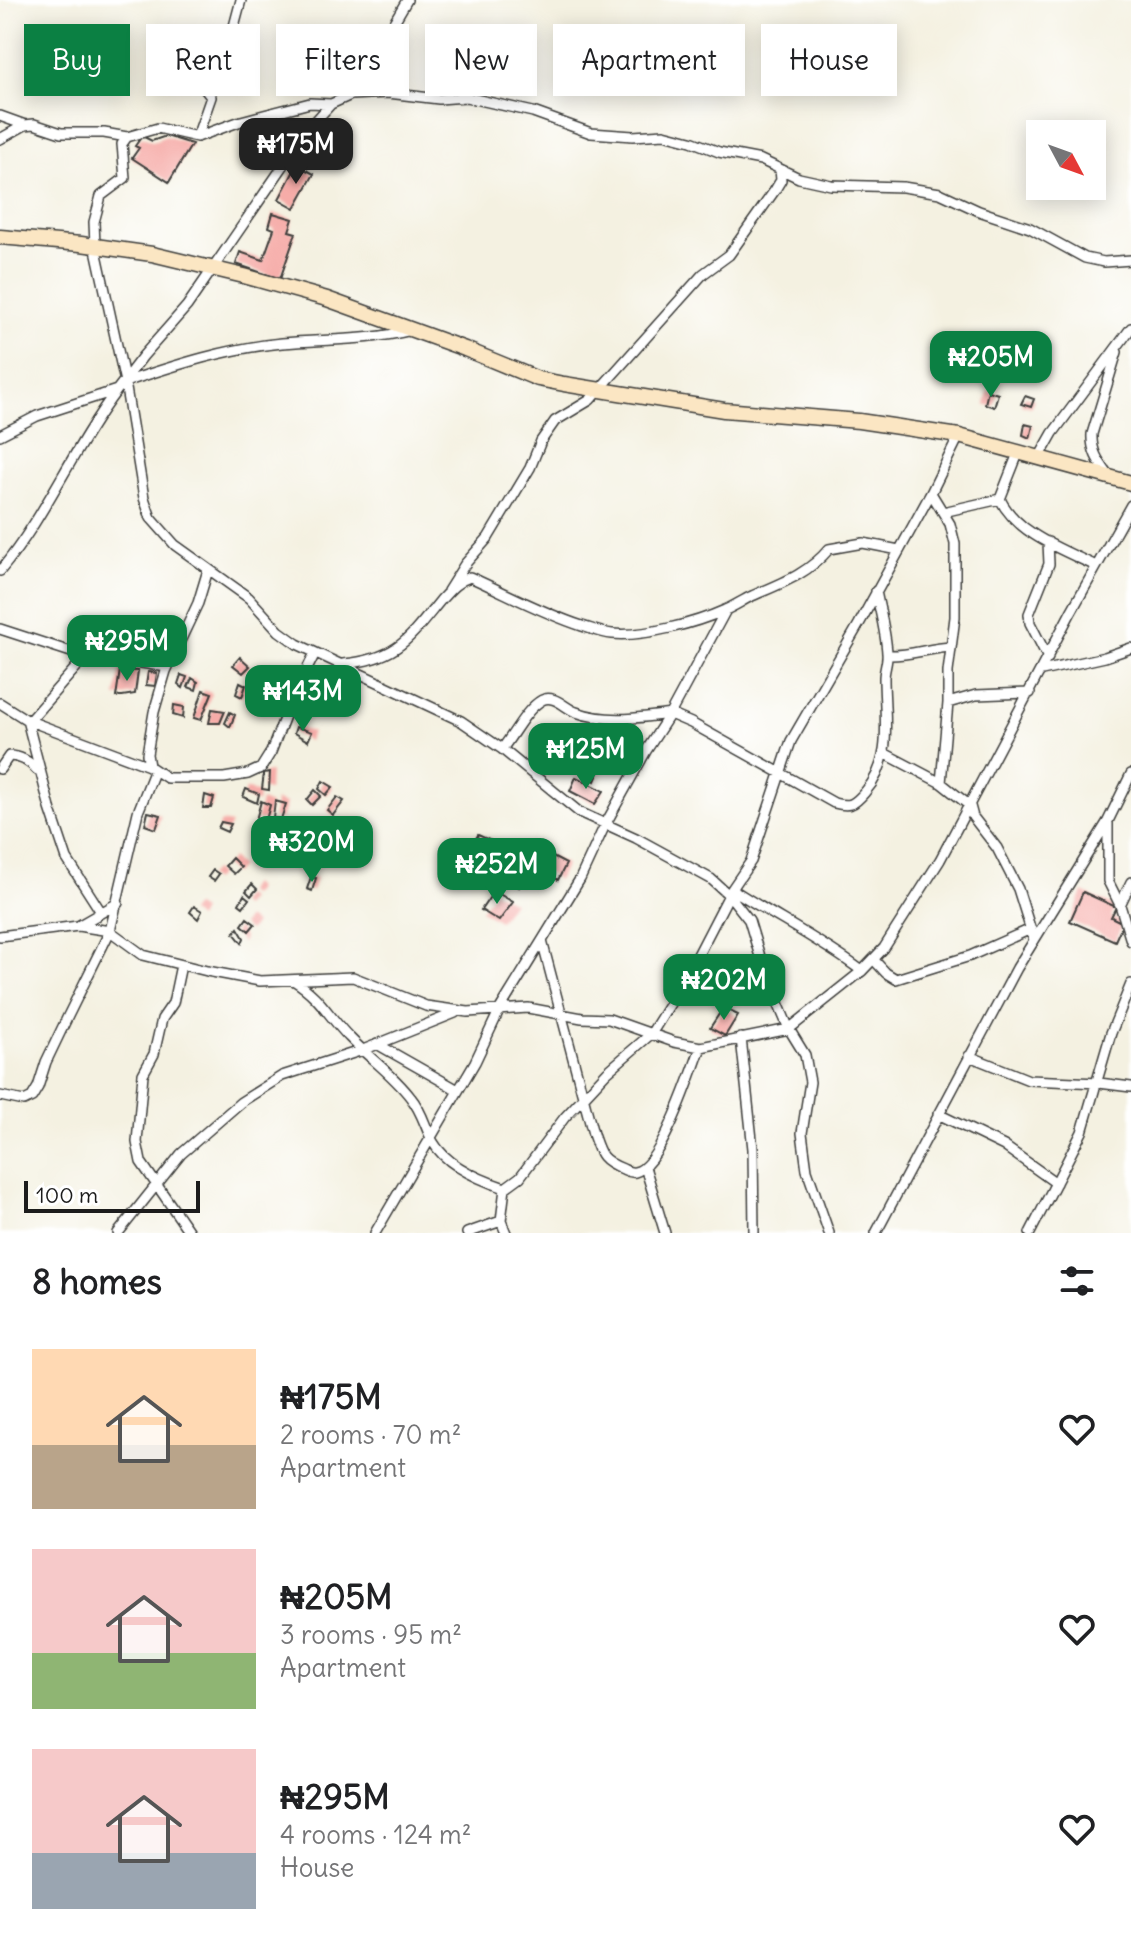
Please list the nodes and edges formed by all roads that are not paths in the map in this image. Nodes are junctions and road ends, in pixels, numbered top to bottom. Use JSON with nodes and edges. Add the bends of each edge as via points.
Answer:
{"nodes":[{"id":1,"x":241,"y":0,"type":"edge"},
{"id":2,"x":407,"y":0,"type":"edge"},
{"id":3,"x":393,"y":24,"type":"edge"},
{"id":4,"x":349,"y":96,"type":"edge"},
{"id":5,"x":409,"y":96,"type":"edge"},
{"id":6,"x":331,"y":104,"type":"junction"},
{"id":7,"x":0,"y":116,"type":"edge"},
{"id":8,"x":25,"y":125,"type":"junction"},
{"id":9,"x":127,"y":137,"type":"junction"},
{"id":10,"x":197,"y":137,"type":"junction"},
{"id":11,"x":0,"y":139,"type":"edge"},
{"id":12,"x":780,"y":169,"type":"junction"},
{"id":13,"x":0,"y":237,"type":"edge"},
{"id":14,"x":95,"y":245,"type":"junction"},
{"id":15,"x":1131,"y":260,"type":"edge"},
{"id":16,"x":212,"y":269,"type":"junction"},
{"id":17,"x":1131,"y":328,"type":"edge"},
{"id":18,"x":413,"y":330,"type":"junction"},
{"id":19,"x":1119,"y":345,"type":"junction"},
{"id":20,"x":125,"y":382,"type":"junction"},
{"id":21,"x":600,"y":389,"type":"junction"},
{"id":22,"x":117,"y":390,"type":"junction"},
{"id":23,"x":0,"y":435,"type":"edge"},
{"id":24,"x":959,"y":436,"type":"junction"},
{"id":25,"x":1019,"y":451,"type":"junction"},
{"id":26,"x":1040,"y":456,"type":"junction"},
{"id":27,"x":1109,"y":476,"type":"junction"},
{"id":28,"x":1131,"y":483,"type":"edge"},
{"id":29,"x":931,"y":493,"type":"junction"},
{"id":30,"x":1000,"y":499,"type":"junction"},
{"id":31,"x":1131,"y":505,"type":"edge"},
{"id":32,"x":943,"y":512,"type":"junction"},
{"id":33,"x":1048,"y":542,"type":"junction"},
{"id":34,"x":899,"y":550,"type":"junction"},
{"id":35,"x":1096,"y":566,"type":"junction"},
{"id":36,"x":208,"y":570,"type":"junction"},
{"id":37,"x":0,"y":571,"type":"edge"},
{"id":38,"x":448,"y":591,"type":"junction"},
{"id":39,"x":876,"y":591,"type":"junction"},
{"id":40,"x":726,"y":610,"type":"junction"},
{"id":41,"x":0,"y":629,"type":"edge"},
{"id":42,"x":951,"y":647,"type":"junction"},
{"id":43,"x":1131,"y":648,"type":"edge"},
{"id":44,"x":315,"y":653,"type":"junction"},
{"id":45,"x":87,"y":655,"type":"junction"},
{"id":46,"x":888,"y":655,"type":"junction"},
{"id":47,"x":1048,"y":658,"type":"junction"},
{"id":48,"x":343,"y":665,"type":"junction"},
{"id":49,"x":167,"y":667,"type":"junction"},
{"id":50,"x":1042,"y":671,"type":"junction"},
{"id":51,"x":1030,"y":693,"type":"junction"},
{"id":52,"x":0,"y":703,"type":"edge"},
{"id":53,"x":948,"y":703,"type":"junction"},
{"id":54,"x":670,"y":714,"type":"junction"},
{"id":55,"x":28,"y":720,"type":"junction"},
{"id":56,"x":502,"y":749,"type":"junction"},
{"id":57,"x":884,"y":753,"type":"junction"},
{"id":58,"x":0,"y":769,"type":"edge"},
{"id":59,"x":152,"y":769,"type":"junction"},
{"id":60,"x":781,"y":773,"type":"junction"},
{"id":61,"x":41,"y":774,"type":"junction"},
{"id":62,"x":1131,"y":774,"type":"edge"},
{"id":63,"x":941,"y":783,"type":"junction"},
{"id":64,"x":970,"y":806,"type":"junction"},
{"id":65,"x":1108,"y":821,"type":"junction"},
{"id":66,"x":605,"y":825,"type":"junction"},
{"id":67,"x":1131,"y":882,"type":"edge"},
{"id":68,"x":731,"y":892,"type":"junction"},
{"id":69,"x":118,"y":903,"type":"junction"},
{"id":70,"x":1120,"y":905,"type":"junction"},
{"id":71,"x":101,"y":912,"type":"junction"},
{"id":72,"x":78,"y":926,"type":"junction"},
{"id":73,"x":110,"y":931,"type":"junction"},
{"id":74,"x":1032,"y":934,"type":"junction"},
{"id":75,"x":0,"y":936,"type":"edge"},
{"id":76,"x":542,"y":941,"type":"junction"},
{"id":77,"x":1131,"y":941,"type":"edge"},
{"id":78,"x":874,"y":960,"type":"junction"},
{"id":79,"x":181,"y":965,"type":"junction"},
{"id":80,"x":862,"y":971,"type":"junction"},
{"id":81,"x":293,"y":980,"type":"junction"},
{"id":82,"x":1131,"y":984,"type":"edge"},
{"id":83,"x":500,"y":1009,"type":"junction"},
{"id":84,"x":458,"y":1011,"type":"junction"},
{"id":85,"x":563,"y":1014,"type":"junction"},
{"id":86,"x":789,"y":1029,"type":"junction"},
{"id":87,"x":651,"y":1034,"type":"junction"},
{"id":88,"x":741,"y":1038,"type":"junction"},
{"id":89,"x":377,"y":1044,"type":"junction"},
{"id":90,"x":701,"y":1047,"type":"junction"},
{"id":91,"x":363,"y":1050,"type":"junction"},
{"id":92,"x":969,"y":1056,"type":"junction"},
{"id":93,"x":1099,"y":1083,"type":"junction"},
{"id":94,"x":1131,"y":1087,"type":"edge"},
{"id":95,"x":458,"y":1090,"type":"junction"},
{"id":96,"x":585,"y":1095,"type":"junction"},
{"id":97,"x":0,"y":1096,"type":"edge"},
{"id":98,"x":938,"y":1114,"type":"junction"},
{"id":99,"x":431,"y":1137,"type":"junction"},
{"id":100,"x":645,"y":1167,"type":"junction"},
{"id":101,"x":1056,"y":1183,"type":"junction"},
{"id":102,"x":157,"y":1186,"type":"junction"},
{"id":103,"x":505,"y":1188,"type":"junction"},
{"id":104,"x":501,"y":1221,"type":"junction"},
{"id":105,"x":118,"y":1233,"type":"edge"},
{"id":106,"x":190,"y":1233,"type":"edge"},
{"id":107,"x":375,"y":1233,"type":"edge"},
{"id":108,"x":467,"y":1233,"type":"edge"},
{"id":109,"x":506,"y":1233,"type":"edge"},
{"id":110,"x":665,"y":1233,"type":"edge"},
{"id":111,"x":754,"y":1233,"type":"edge"},
{"id":112,"x":829,"y":1233,"type":"edge"},
{"id":113,"x":876,"y":1233,"type":"edge"},
{"id":114,"x":1030,"y":1233,"type":"edge"}],
"edges":[{"from":1,"to":10,"type":"street","via":[[232,55],[204,88],[211,97]]},
{"from":2,"to":3,"type":"street"},
{"from":4,"to":6,"type":"street"},
{"from":5,"to":12,"type":"street","via":[[466,97],[533,112],[591,133],[664,134]]},
{"from":6,"to":10,"type":"street","via":[[310,103]]},
{"from":6,"to":16,"type":"street"},
{"from":7,"to":8,"type":"street"},
{"from":8,"to":9,"type":"street"},
{"from":8,"to":11,"type":"street"},
{"from":9,"to":10,"type":"street","via":[[158,128]]},
{"from":9,"to":14,"type":"street","via":[[122,144],[125,178],[97,204]]},
{"from":12,"to":15,"type":"street","via":[[831,185],[940,193],[1030,228],[1085,258]]},
{"from":12,"to":21,"type":"street","via":[[781,180],[736,248],[694,283]]},
{"from":13,"to":14,"type":"street"},
{"from":14,"to":16,"type":"street"},
{"from":14,"to":20,"type":"street"},
{"from":16,"to":18,"type":"street","via":[[327,299]]},
{"from":16,"to":20,"type":"street"},
{"from":17,"to":19,"type":"street"},
{"from":18,"to":20,"type":"street","via":[[236,350]]},
{"from":18,"to":21,"type":"street","via":[[538,379]]},
{"from":19,"to":26,"type":"street"},
{"from":19,"to":27,"type":"street","via":[[1091,445]]},
{"from":20,"to":22,"type":"street"},
{"from":20,"to":36,"type":"street","via":[[151,518]]},
{"from":21,"to":24,"type":"street","via":[[724,410]]},
{"from":21,"to":38,"type":"street","via":[[555,421],[488,538]]},
{"from":22,"to":23,"type":"street","via":[[37,416]]},
{"from":22,"to":37,"type":"street","via":[[27,538]]},
{"from":24,"to":25,"type":"street"},
{"from":24,"to":29,"type":"street"},
{"from":25,"to":26,"type":"street"},
{"from":25,"to":30,"type":"street"},
{"from":26,"to":27,"type":"street"},
{"from":27,"to":28,"type":"street"},
{"from":29,"to":32,"type":"street"},
{"from":29,"to":34,"type":"street"},
{"from":30,"to":32,"type":"street"},
{"from":30,"to":33,"type":"street","via":[[1007,514]]},
{"from":31,"to":35,"type":"street"},
{"from":32,"to":42,"type":"street","via":[[955,544]]},
{"from":33,"to":35,"type":"street"},
{"from":33,"to":47,"type":"street","via":[[1049,564],[1029,614]]},
{"from":34,"to":39,"type":"street"},
{"from":34,"to":40,"type":"street","via":[[863,543],[829,549],[795,578]]},
{"from":35,"to":47,"type":"street"},
{"from":36,"to":44,"type":"street","via":[[249,598],[279,631]]},
{"from":36,"to":49,"type":"street"},
{"from":38,"to":40,"type":"street","via":[[470,577],[538,611],[611,634],[668,628]]},
{"from":38,"to":48,"type":"street","via":[[384,657]]},
{"from":39,"to":46,"type":"street"},
{"from":39,"to":60,"type":"street","via":[[797,728]]},
{"from":40,"to":54,"type":"street"},
{"from":41,"to":45,"type":"street"},
{"from":42,"to":46,"type":"street"},
{"from":42,"to":53,"type":"street"},
{"from":43,"to":50,"type":"street"},
{"from":44,"to":48,"type":"street"},
{"from":44,"to":59,"type":"street","via":[[261,768],[224,778],[167,778]]},
{"from":45,"to":49,"type":"street"},
{"from":45,"to":55,"type":"street"},
{"from":46,"to":57,"type":"street"},
{"from":47,"to":50,"type":"street"},
{"from":48,"to":56,"type":"street","via":[[444,712]]},
{"from":49,"to":59,"type":"street","via":[[147,754]]},
{"from":50,"to":51,"type":"street"},
{"from":51,"to":53,"type":"street","via":[[976,695]]},
{"from":51,"to":64,"type":"street"},
{"from":52,"to":55,"type":"street"},
{"from":53,"to":63,"type":"street"},
{"from":54,"to":56,"type":"street","via":[[605,718],[545,698]]},
{"from":54,"to":60,"type":"street"},
{"from":54,"to":66,"type":"street"},
{"from":55,"to":59,"type":"street"},
{"from":55,"to":61,"type":"street"},
{"from":56,"to":66,"type":"street","via":[[579,812]]},
{"from":57,"to":60,"type":"street","via":[[872,785],[849,807]]},
{"from":57,"to":63,"type":"street"},
{"from":58,"to":61,"type":"street","via":[[9,756],[18,756]]},
{"from":59,"to":69,"type":"street"},
{"from":60,"to":68,"type":"street","via":[[751,861]]},
{"from":61,"to":71,"type":"street","via":[[67,859]]},
{"from":62,"to":65,"type":"street"},
{"from":63,"to":64,"type":"street"},
{"from":64,"to":74,"type":"street","via":[[1018,889]]},
{"from":64,"to":78,"type":"street"},
{"from":65,"to":70,"type":"street","via":[[1108,881]]},
{"from":65,"to":74,"type":"street"},
{"from":66,"to":68,"type":"street"},
{"from":66,"to":76,"type":"street"},
{"from":67,"to":70,"type":"street"},
{"from":68,"to":80,"type":"street","via":[[830,946]]},
{"from":68,"to":86,"type":"street","via":[[749,920]]},
{"from":68,"to":87,"type":"street"},
{"from":69,"to":71,"type":"street"},
{"from":69,"to":73,"type":"street"},
{"from":70,"to":77,"type":"street"},
{"from":71,"to":72,"type":"street"},
{"from":72,"to":73,"type":"street"},
{"from":72,"to":75,"type":"street"},
{"from":73,"to":79,"type":"street","via":[[143,955]]},
{"from":73,"to":97,"type":"street","via":[[32,1097],[20,1101]]},
{"from":74,"to":78,"type":"street","via":[[896,979]]},
{"from":74,"to":92,"type":"street"},
{"from":76,"to":83,"type":"street"},
{"from":76,"to":85,"type":"street"},
{"from":78,"to":80,"type":"street"},
{"from":79,"to":81,"type":"street","via":[[260,981]]},
{"from":79,"to":102,"type":"street","via":[[173,1003],[159,1028],[141,1088],[137,1142],[141,1162]]},
{"from":80,"to":86,"type":"street"},
{"from":81,"to":84,"type":"street","via":[[353,977],[408,1001]]},
{"from":81,"to":91,"type":"street","via":[[313,992]]},
{"from":82,"to":93,"type":"street"},
{"from":83,"to":84,"type":"street"},
{"from":83,"to":85,"type":"street"},
{"from":83,"to":95,"type":"street"},
{"from":84,"to":89,"type":"street"},
{"from":85,"to":87,"type":"street","via":[[609,1019]]},
{"from":85,"to":96,"type":"street"},
{"from":86,"to":88,"type":"street"},
{"from":86,"to":112,"type":"street","via":[[805,1055],[810,1082],[802,1133],[807,1170]]},
{"from":87,"to":90,"type":"street"},
{"from":87,"to":96,"type":"street"},
{"from":88,"to":90,"type":"street"},
{"from":88,"to":111,"type":"street","via":[[753,1149]]},
{"from":89,"to":91,"type":"street"},
{"from":89,"to":95,"type":"street"},
{"from":90,"to":100,"type":"street","via":[[668,1133]]},
{"from":91,"to":99,"type":"street","via":[[405,1089]]},
{"from":91,"to":102,"type":"street","via":[[282,1076],[241,1102],[181,1154]]},
{"from":92,"to":93,"type":"street","via":[[1029,1080]]},
{"from":92,"to":98,"type":"street"},
{"from":93,"to":94,"type":"street"},
{"from":93,"to":101,"type":"street"},
{"from":95,"to":99,"type":"street"},
{"from":96,"to":100,"type":"street","via":[[600,1156],[629,1172]]},
{"from":96,"to":103,"type":"street","via":[[520,1177]]},
{"from":98,"to":101,"type":"street","via":[[1004,1146]]},
{"from":98,"to":113,"type":"street"},
{"from":99,"to":103,"type":"street","via":[[451,1161]]},
{"from":99,"to":107,"type":"street"},
{"from":100,"to":110,"type":"street"},
{"from":101,"to":114,"type":"street"},
{"from":102,"to":105,"type":"street"},
{"from":102,"to":106,"type":"street"},
{"from":103,"to":104,"type":"street"},
{"from":104,"to":108,"type":"street"},
{"from":104,"to":109,"type":"street"}]}
